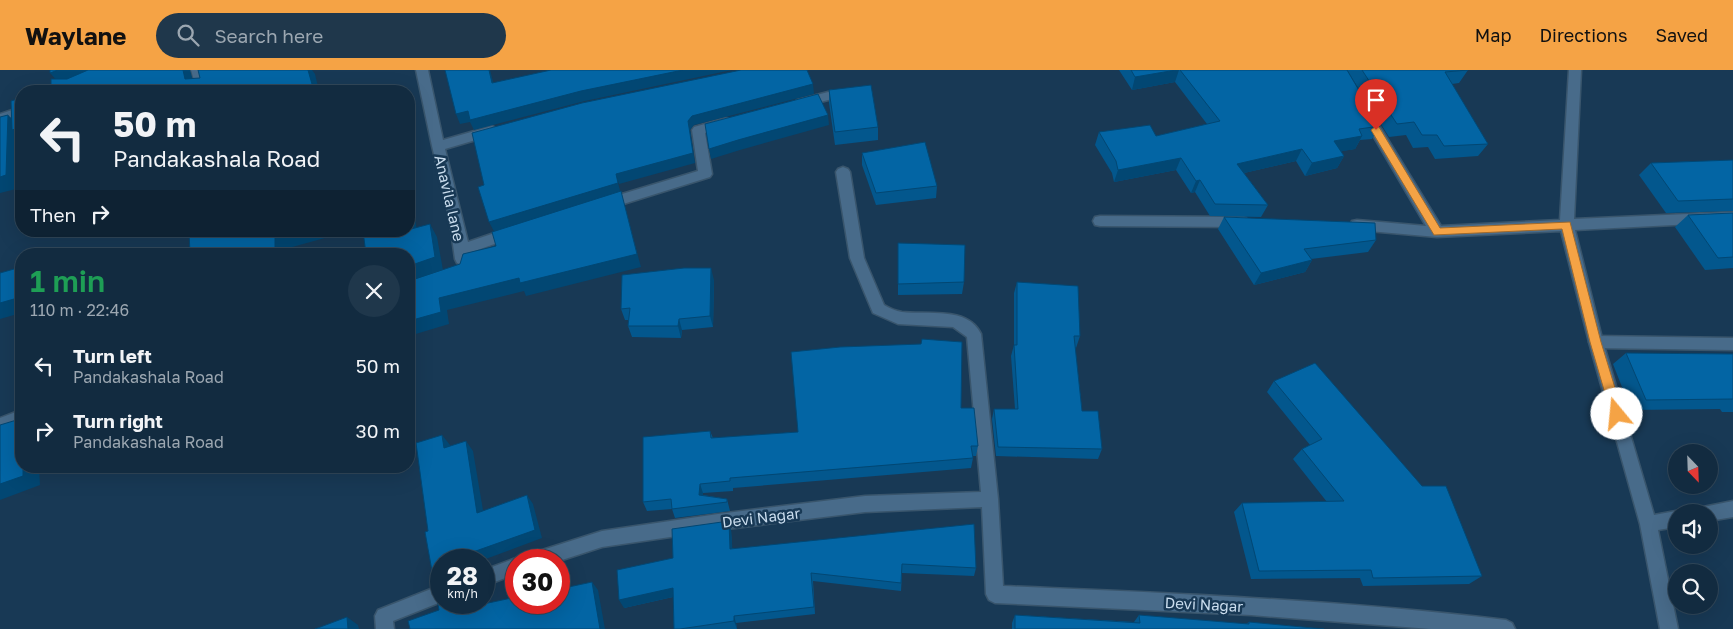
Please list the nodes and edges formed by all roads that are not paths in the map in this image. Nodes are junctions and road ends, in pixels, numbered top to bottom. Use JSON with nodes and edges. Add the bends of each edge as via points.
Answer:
{"nodes":[{"id":1,"x":197,"y":70,"type":"edge"},
{"id":2,"x":422,"y":70,"type":"edge"},
{"id":3,"x":1575,"y":70,"type":"edge"},
{"id":4,"x":201,"y":85,"type":"edge"},
{"id":5,"x":832,"y":95,"type":"edge"},
{"id":6,"x":1361,"y":104,"type":"edge"},
{"id":7,"x":788,"y":106,"type":"edge"},
{"id":8,"x":15,"y":113,"type":"edge"},
{"id":9,"x":743,"y":117,"type":"edge"},
{"id":10,"x":0,"y":119,"type":"edge"},
{"id":11,"x":506,"y":128,"type":"edge"},
{"id":12,"x":438,"y":146,"type":"junction"},
{"id":13,"x":843,"y":172,"type":"dead end"},
{"id":14,"x":593,"y":208,"type":"edge"},
{"id":15,"x":1733,"y":217,"type":"edge"},
{"id":16,"x":1100,"y":221,"type":"dead end"},
{"id":17,"x":1257,"y":223,"type":"edge"},
{"id":18,"x":1345,"y":225,"type":"edge"},
{"id":19,"x":1567,"y":225,"type":"junction"},
{"id":20,"x":528,"y":227,"type":"edge"},
{"id":21,"x":1437,"y":232,"type":"junction"},
{"id":22,"x":462,"y":250,"type":"junction"},
{"id":23,"x":462,"y":271,"type":"edge"},
{"id":24,"x":1596,"y":342,"type":"junction"},
{"id":25,"x":1733,"y":344,"type":"edge"},
{"id":26,"x":15,"y":419,"type":"edge"},
{"id":27,"x":0,"y":424,"type":"edge"},
{"id":28,"x":990,"y":499,"type":"junction"},
{"id":29,"x":1733,"y":509,"type":"edge"},
{"id":30,"x":1718,"y":512,"type":"edge"},
{"id":31,"x":1668,"y":520,"type":"edge"},
{"id":32,"x":1648,"y":524,"type":"junction"},
{"id":33,"x":570,"y":549,"type":"edge"},
{"id":34,"x":430,"y":598,"type":"edge"},
{"id":35,"x":385,"y":629,"type":"edge"},
{"id":36,"x":1506,"y":629,"type":"edge"},
{"id":37,"x":1669,"y":629,"type":"edge"}],
"edges":[{"from":1,"to":4,"type":"street"},
{"from":2,"to":12,"type":"street","name":"Anavila lane"},
{"from":3,"to":19,"type":"street"},
{"from":5,"to":7,"type":"street"},
{"from":6,"to":21,"type":"street"},
{"from":8,"to":10,"type":"street"},
{"from":9,"to":14,"type":"street","via":[[698,130],[705,174]]},
{"from":11,"to":12,"type":"street"},
{"from":12,"to":22,"type":"street","name":"Anavila lane"},
{"from":13,"to":28,"type":"street","name":"Devi Nagar","via":[[857,258],[878,309],[898,318],[956,321],[974,334]]},
{"from":15,"to":19,"type":"street"},
{"from":16,"to":17,"type":"street"},
{"from":18,"to":21,"type":"street"},
{"from":19,"to":21,"type":"street"},
{"from":19,"to":24,"type":"street"},
{"from":20,"to":22,"type":"street"},
{"from":22,"to":23,"type":"street","name":"Anavila lane"},
{"from":24,"to":25,"type":"street"},
{"from":24,"to":32,"type":"street"},
{"from":26,"to":27,"type":"street"},
{"from":28,"to":33,"type":"street","name":"Devi Nagar","via":[[865,504],[602,539]]},
{"from":28,"to":36,"type":"street","name":"Devi Nagar","via":[[995,594],[1435,619]]},
{"from":29,"to":30,"type":"street"},
{"from":31,"to":32,"type":"street"},
{"from":32,"to":37,"type":"street"},
{"from":34,"to":35,"type":"street","via":[[384,616]]}]}
